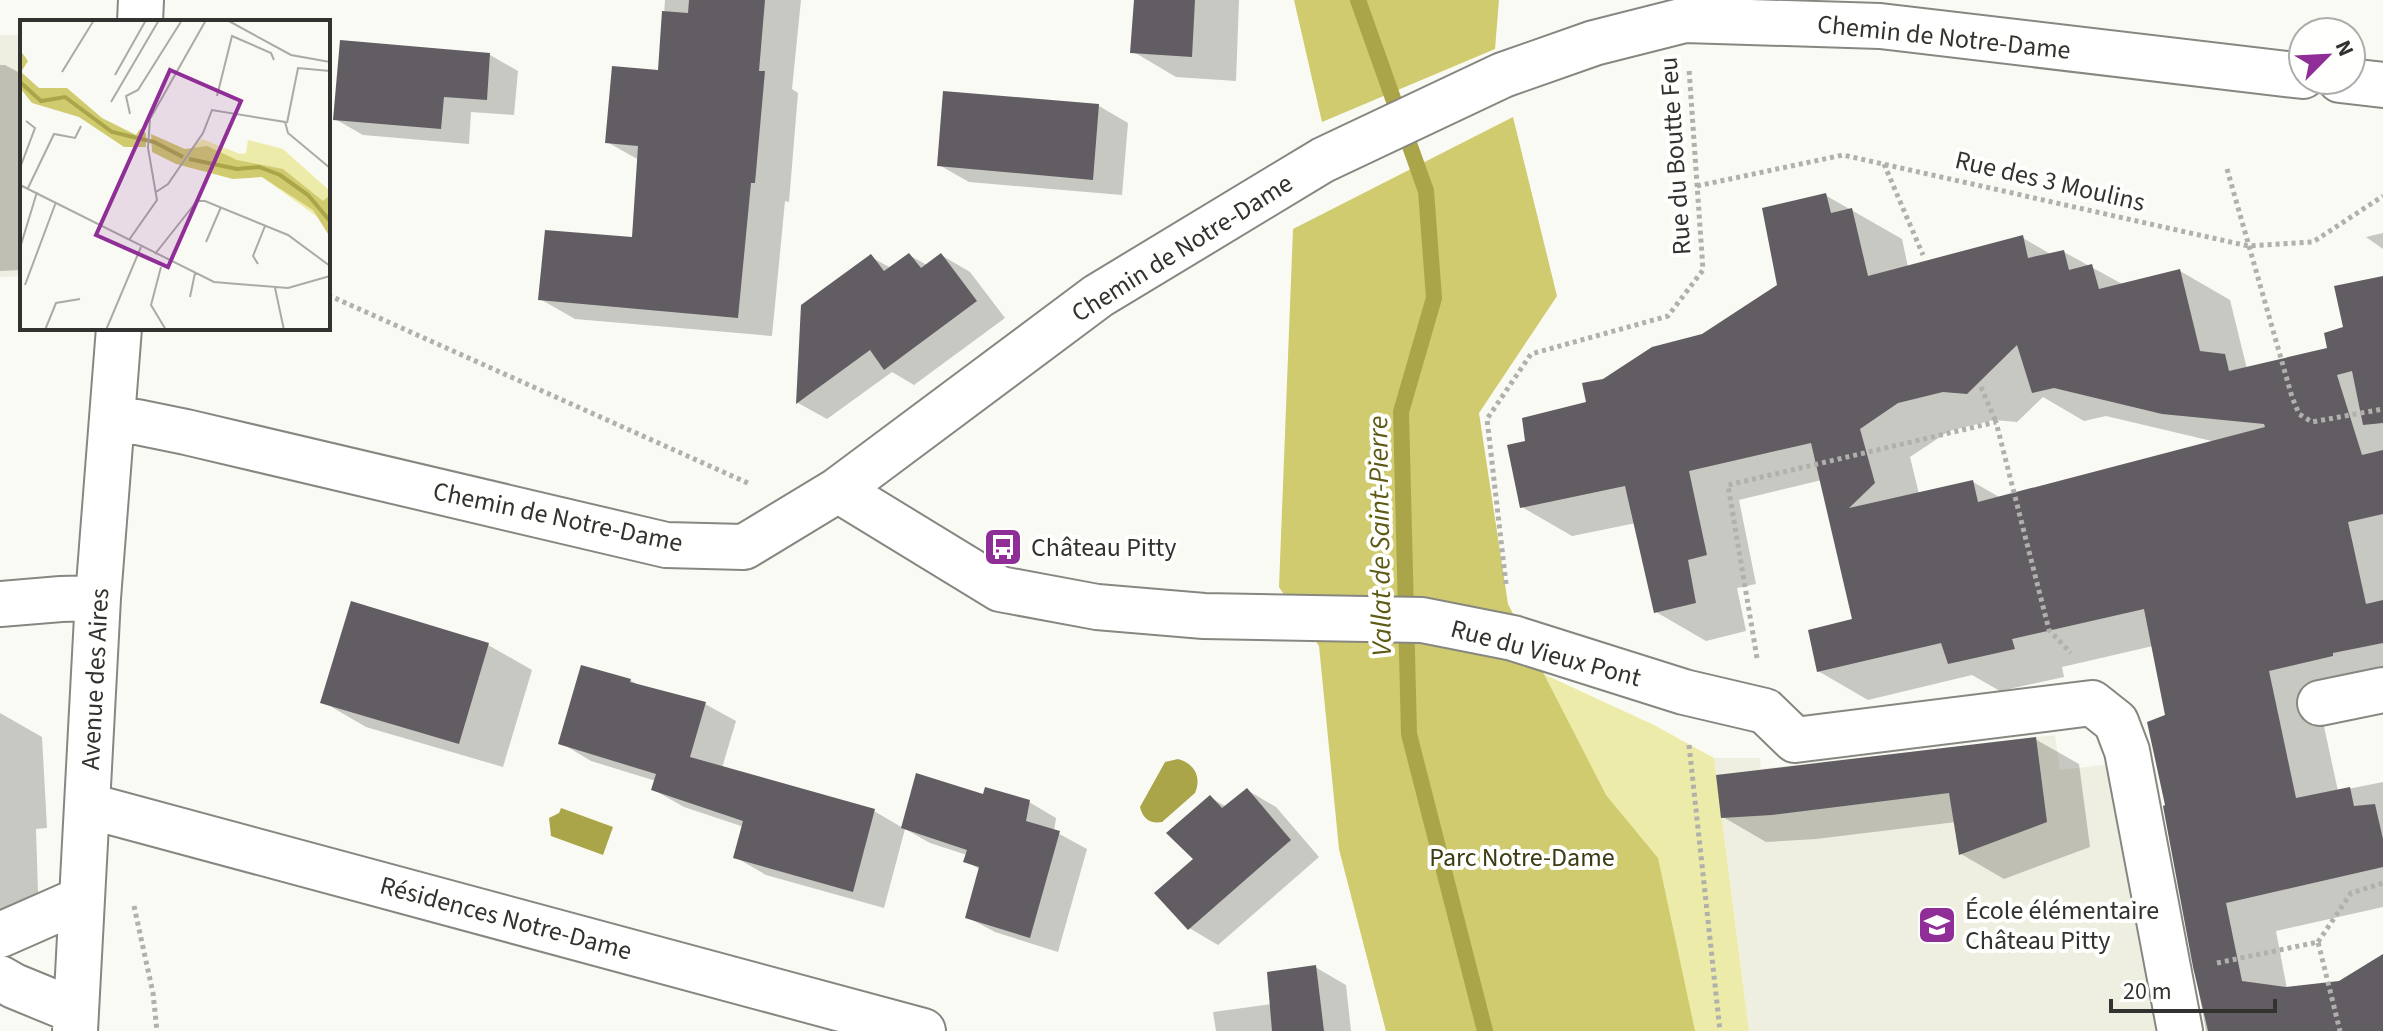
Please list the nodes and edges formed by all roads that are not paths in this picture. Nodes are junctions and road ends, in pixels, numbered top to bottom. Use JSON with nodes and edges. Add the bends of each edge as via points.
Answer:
{"nodes":[{"id":1,"x":141,"y":0,"type":"edge"},
{"id":2,"x":140,"y":20,"type":"edge"},
{"id":3,"x":2287,"y":74,"type":"edge"},
{"id":4,"x":119,"y":330,"type":"edge"},
{"id":5,"x":112,"y":421,"type":"junction"},
{"id":6,"x":822,"y":500,"type":"junction"},
{"id":7,"x":98,"y":598,"type":"junction"},
{"id":8,"x":0,"y":604,"type":"edge"},
{"id":9,"x":2383,"y":690,"type":"edge"},
{"id":10,"x":2320,"y":703,"type":"dead end"},
{"id":11,"x":89,"y":806,"type":"junction"},
{"id":12,"x":82,"y":899,"type":"junction"},
{"id":13,"x":0,"y":935,"type":"edge"},
{"id":14,"x":0,"y":978,"type":"edge"},
{"id":15,"x":75,"y":1021,"type":"edge"},
{"id":16,"x":923,"y":1031,"type":"edge"},
{"id":17,"x":2180,"y":1031,"type":"edge"}],
"edges":[{"from":1,"to":2,"type":"street"},
{"from":3,"to":6,"type":"street","name":"Chemin de Notre-Dame","via":[[1880,26],[1685,20],[1594,43],[1503,75],[1323,160],[1098,296]]},
{"from":4,"to":5,"type":"street","name":"Avenue des Aires"},
{"from":5,"to":6,"type":"street","name":"Chemin de Notre-Dame","via":[[186,432],[666,545],[744,547]]},
{"from":5,"to":7,"type":"street","name":"Avenue des Aires"},
{"from":6,"to":17,"type":"street","name":"Rue du Vieux Pont","via":[[1000,589],[1097,607],[1406,620],[1513,638],[1684,692],[1765,711],[1795,740],[2092,703],[2116,722],[2127,751]]},
{"from":7,"to":8,"type":"street"},
{"from":7,"to":11,"type":"street","name":"Avenue des Aires"},
{"from":9,"to":10,"type":"street"},
{"from":11,"to":12,"type":"street","name":"Avenue des Aires"},
{"from":11,"to":16,"type":"street","name":"Résidences Notre-Dame"},
{"from":12,"to":13,"type":"street"},
{"from":12,"to":15,"type":"street","name":"Avenue des Aires"},
{"from":14,"to":15,"type":"street"}]}
